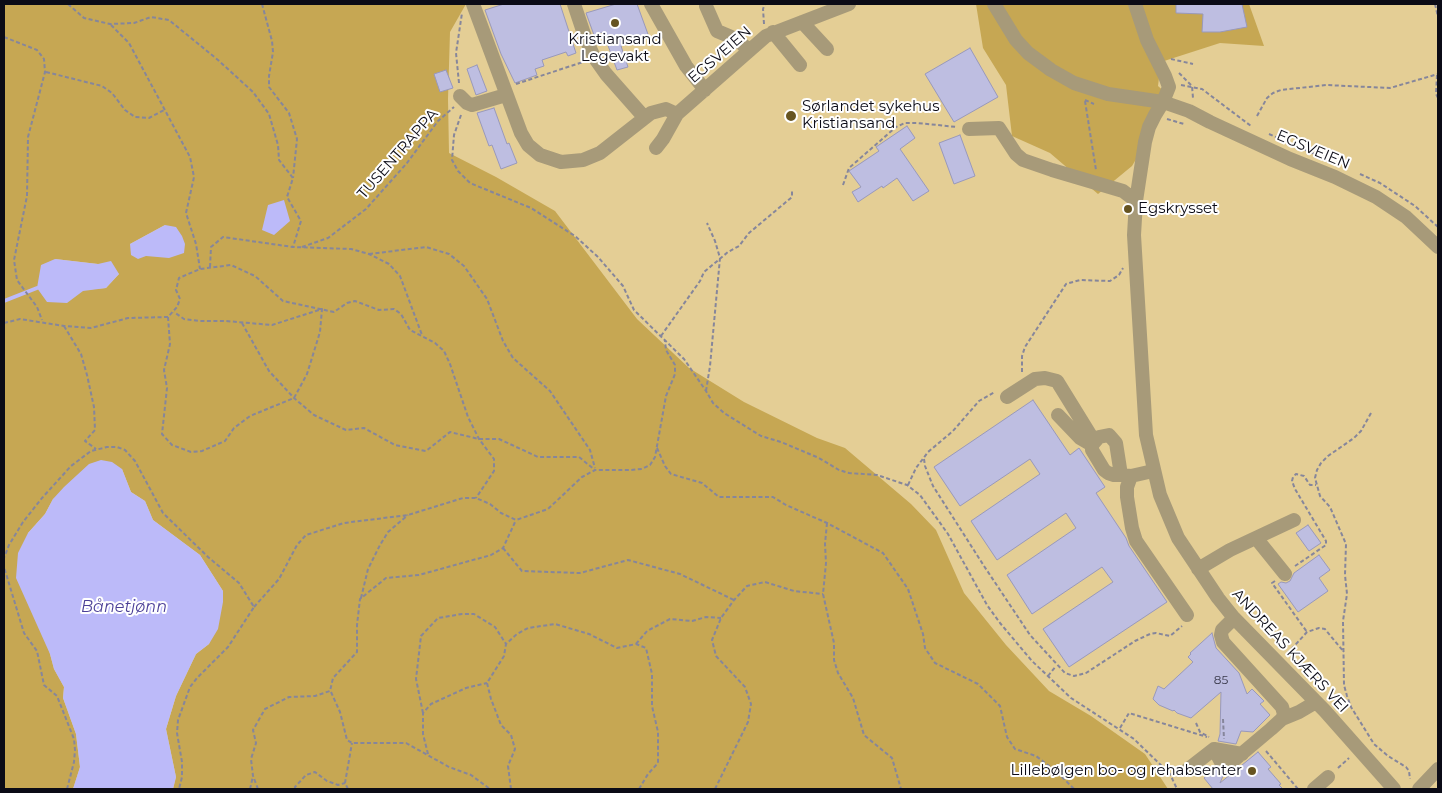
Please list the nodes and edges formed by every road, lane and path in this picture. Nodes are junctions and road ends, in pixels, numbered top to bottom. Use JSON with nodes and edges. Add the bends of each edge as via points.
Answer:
{"nodes":[{"id":1,"x":68,"y":4,"type":"edge"},
{"id":2,"x":262,"y":4,"type":"edge"},
{"id":3,"x":574,"y":4,"type":"edge"},
{"id":4,"x":651,"y":4,"type":"edge"},
{"id":5,"x":764,"y":4,"type":"edge"},
{"id":6,"x":849,"y":4,"type":"edge"},
{"id":7,"x":994,"y":4,"type":"edge"},
{"id":8,"x":1135,"y":4,"type":"edge"},
{"id":9,"x":1435,"y":4,"type":"edge"},
{"id":10,"x":706,"y":6,"type":"dead end"},
{"id":11,"x":468,"y":7,"type":"edge"},
{"id":12,"x":1438,"y":17,"type":"edge"},
{"id":13,"x":802,"y":22,"type":"junction"},
{"id":14,"x":110,"y":24,"type":"junction"},
{"id":15,"x":769,"y":34,"type":"junction"},
{"id":16,"x":4,"y":36,"type":"edge"},
{"id":17,"x":826,"y":49,"type":"dead end"},
{"id":18,"x":750,"y":50,"type":"junction"},
{"id":19,"x":594,"y":57,"type":"junction"},
{"id":20,"x":1169,"y":59,"type":"dead end"},
{"id":21,"x":1193,"y":64,"type":"dead end"},
{"id":22,"x":800,"y":65,"type":"dead end"},
{"id":23,"x":45,"y":72,"type":"junction"},
{"id":24,"x":1438,"y":74,"type":"edge"},
{"id":25,"x":1192,"y":86,"type":"junction"},
{"id":26,"x":1169,"y":87,"type":"junction"},
{"id":27,"x":705,"y":90,"type":"junction"},
{"id":28,"x":504,"y":92,"type":"junction"},
{"id":29,"x":1438,"y":98,"type":"edge"},
{"id":30,"x":460,"y":99,"type":"junction"},
{"id":31,"x":1085,"y":101,"type":"dead end"},
{"id":32,"x":1163,"y":102,"type":"junction"},
{"id":33,"x":1191,"y":104,"type":"dead end"},
{"id":34,"x":164,"y":110,"type":"junction"},
{"id":35,"x":677,"y":114,"type":"junction"},
{"id":36,"x":1257,"y":116,"type":"dead end"},
{"id":37,"x":644,"y":117,"type":"junction"},
{"id":38,"x":969,"y":129,"type":"joint"},
{"id":39,"x":1257,"y":129,"type":"dead end"},
{"id":40,"x":1265,"y":132,"type":"dead end"},
{"id":41,"x":652,"y":147,"type":"dead end"},
{"id":42,"x":1323,"y":158,"type":"dead end"},
{"id":43,"x":1356,"y":172,"type":"dead end"},
{"id":44,"x":293,"y":178,"type":"junction"},
{"id":45,"x":843,"y":185,"type":"dead end"},
{"id":46,"x":1105,"y":187,"type":"junction"},
{"id":47,"x":792,"y":190,"type":"dead end"},
{"id":48,"x":1136,"y":201,"type":"junction"},
{"id":49,"x":706,"y":223,"type":"dead end"},
{"id":50,"x":1438,"y":227,"type":"edge"},
{"id":51,"x":1438,"y":247,"type":"edge"},
{"id":52,"x":293,"y":248,"type":"junction"},
{"id":53,"x":301,"y":248,"type":"junction"},
{"id":54,"x":369,"y":254,"type":"junction"},
{"id":55,"x":720,"y":258,"type":"junction"},
{"id":56,"x":210,"y":267,"type":"junction"},
{"id":57,"x":200,"y":269,"type":"junction"},
{"id":58,"x":1122,"y":269,"type":"dead end"},
{"id":59,"x":322,"y":309,"type":"junction"},
{"id":60,"x":173,"y":312,"type":"junction"},
{"id":61,"x":168,"y":317,"type":"junction"},
{"id":62,"x":42,"y":321,"type":"junction"},
{"id":63,"x":4,"y":323,"type":"edge"},
{"id":64,"x":242,"y":323,"type":"junction"},
{"id":65,"x":64,"y":326,"type":"junction"},
{"id":66,"x":422,"y":336,"type":"junction"},
{"id":67,"x":661,"y":336,"type":"junction"},
{"id":68,"x":665,"y":341,"type":"junction"},
{"id":69,"x":1028,"y":383,"type":"junction"},
{"id":70,"x":706,"y":391,"type":"junction"},
{"id":71,"x":1003,"y":393,"type":"joint"},
{"id":72,"x":294,"y":398,"type":"junction"},
{"id":73,"x":1371,"y":413,"type":"dead end"},
{"id":74,"x":1058,"y":414,"type":"dead end"},
{"id":75,"x":479,"y":439,"type":"junction"},
{"id":76,"x":1093,"y":443,"type":"junction"},
{"id":77,"x":657,"y":448,"type":"junction"},
{"id":78,"x":96,"y":449,"type":"junction"},
{"id":79,"x":924,"y":459,"type":"junction"},
{"id":80,"x":595,"y":470,"type":"junction"},
{"id":81,"x":1153,"y":471,"type":"junction"},
{"id":82,"x":1126,"y":476,"type":"junction"},
{"id":83,"x":908,"y":485,"type":"junction"},
{"id":84,"x":1316,"y":485,"type":"junction"},
{"id":85,"x":476,"y":498,"type":"junction"},
{"id":86,"x":408,"y":515,"type":"junction"},
{"id":87,"x":516,"y":520,"type":"junction"},
{"id":88,"x":1294,"y":520,"type":"dead end"},
{"id":89,"x":827,"y":523,"type":"junction"},
{"id":90,"x":1256,"y":538,"type":"junction"},
{"id":91,"x":503,"y":548,"type":"junction"},
{"id":92,"x":1198,"y":570,"type":"junction"},
{"id":93,"x":1285,"y":574,"type":"junction"},
{"id":94,"x":823,"y":594,"type":"junction"},
{"id":95,"x":360,"y":599,"type":"junction"},
{"id":96,"x":734,"y":600,"type":"junction"},
{"id":97,"x":254,"y":607,"type":"junction"},
{"id":98,"x":1187,"y":615,"type":"joint"},
{"id":99,"x":721,"y":618,"type":"junction"},
{"id":100,"x":1234,"y":618,"type":"junction"},
{"id":101,"x":1307,"y":632,"type":"junction"},
{"id":102,"x":506,"y":644,"type":"junction"},
{"id":103,"x":636,"y":644,"type":"junction"},
{"id":104,"x":1344,"y":652,"type":"junction"},
{"id":105,"x":1280,"y":663,"type":"junction"},
{"id":106,"x":1057,"y":666,"type":"junction"},
{"id":107,"x":1048,"y":676,"type":"junction"},
{"id":108,"x":487,"y":683,"type":"junction"},
{"id":109,"x":330,"y":691,"type":"junction"},
{"id":110,"x":1316,"y":702,"type":"junction"},
{"id":111,"x":422,"y":713,"type":"junction"},
{"id":112,"x":1224,"y":719,"type":"dead end"},
{"id":113,"x":1282,"y":719,"type":"junction"},
{"id":114,"x":1196,"y":723,"type":"dead end"},
{"id":115,"x":1120,"y":728,"type":"junction"},
{"id":116,"x":1257,"y":741,"type":"junction"},
{"id":117,"x":352,"y":743,"type":"junction"},
{"id":118,"x":1219,"y":750,"type":"junction"},
{"id":119,"x":1358,"y":750,"type":"junction"},
{"id":120,"x":428,"y":754,"type":"junction"},
{"id":121,"x":1438,"y":769,"type":"edge"},
{"id":122,"x":1187,"y":770,"type":"dead end"},
{"id":123,"x":253,"y":776,"type":"junction"},
{"id":124,"x":1328,"y":777,"type":"joint"},
{"id":125,"x":345,"y":783,"type":"junction"},
{"id":126,"x":1414,"y":785,"type":"edge"},
{"id":127,"x":66,"y":789,"type":"edge"},
{"id":128,"x":179,"y":789,"type":"edge"},
{"id":129,"x":250,"y":789,"type":"edge"},
{"id":130,"x":258,"y":789,"type":"edge"},
{"id":131,"x":295,"y":789,"type":"edge"},
{"id":132,"x":348,"y":789,"type":"edge"},
{"id":133,"x":490,"y":789,"type":"edge"},
{"id":134,"x":511,"y":789,"type":"edge"},
{"id":135,"x":639,"y":789,"type":"edge"},
{"id":136,"x":715,"y":789,"type":"edge"},
{"id":137,"x":901,"y":789,"type":"edge"},
{"id":138,"x":1074,"y":789,"type":"edge"},
{"id":139,"x":1176,"y":789,"type":"edge"},
{"id":140,"x":1298,"y":789,"type":"edge"},
{"id":141,"x":1314,"y":789,"type":"edge"},
{"id":142,"x":1394,"y":789,"type":"edge"}],
"edges":[{"from":1,"to":14,"type":"path","via":[[84,18]]},
{"from":2,"to":44,"type":"path","via":[[273,52],[269,87],[289,113],[297,139]]},
{"from":3,"to":19,"type":"street"},
{"from":4,"to":27,"type":"street","via":[[686,66]]},
{"from":5,"to":15,"type":"path"},
{"from":6,"to":13,"type":"street","name":"EGSVEIEN"},
{"from":7,"to":32,"type":"street","name":"EGSVEIEN","via":[[1016,40],[1051,70],[1074,83],[1108,94]]},
{"from":8,"to":26,"type":"street","via":[[1147,40]]},
{"from":9,"to":12,"type":"path"},
{"from":10,"to":18,"type":"street","via":[[717,31],[736,39]]},
{"from":11,"to":28,"type":"street"},
{"from":11,"to":30,"type":"path","via":[[456,53]]},
{"from":13,"to":15,"type":"street","name":"EGSVEIEN"},
{"from":13,"to":17,"type":"street"},
{"from":14,"to":34,"type":"path","via":[[129,43]]},
{"from":14,"to":44,"type":"path","via":[[134,23],[151,17],[169,20],[218,60],[253,92],[270,114],[279,160]]},
{"from":15,"to":18,"type":"street","name":"EGSVEIEN"},
{"from":15,"to":22,"type":"street"},
{"from":16,"to":23,"type":"path","via":[[37,50],[44,59]]},
{"from":18,"to":27,"type":"street","name":"EGSVEIEN"},
{"from":19,"to":28,"type":"path"},
{"from":19,"to":37,"type":"street"},
{"from":20,"to":21,"type":"path"},
{"from":23,"to":34,"type":"path","via":[[102,86],[135,117],[149,118]]},
{"from":23,"to":62,"type":"path","via":[[28,137],[27,196],[14,260],[17,280],[37,307]]},
{"from":24,"to":29,"type":"path"},
{"from":24,"to":36,"type":"path","via":[[1390,88],[1326,85],[1281,90],[1267,98]]},
{"from":25,"to":26,"type":"path"},
{"from":25,"to":33,"type":"path"},
{"from":25,"to":39,"type":"path","via":[[1202,89]]},
{"from":26,"to":32,"type":"street"},
{"from":27,"to":35,"type":"street","name":"EGSVEIEN"},
{"from":28,"to":30,"type":"street","via":[[472,105]]},
{"from":28,"to":37,"type":"street","via":[[528,145],[540,155],[556,161],[574,162],[588,158]]},
{"from":30,"to":53,"type":"path","name":"TUSENTRAPPA","via":[[366,209],[328,238]]},
{"from":30,"to":67,"type":"path","via":[[461,116],[454,135],[452,160],[458,171],[470,183],[531,208],[574,236],[598,257],[623,286],[634,310]]},
{"from":31,"to":46,"type":"path","via":[[1093,158]]},
{"from":32,"to":48,"type":"street","name":"ANDREAS KJÆRS VEI","via":[[1149,127]]},
{"from":32,"to":51,"type":"street","name":"EGSVEIEN","via":[[1376,197],[1406,217]]},
{"from":34,"to":57,"type":"path","via":[[190,157],[194,177],[186,213]]},
{"from":35,"to":37,"type":"street","via":[[666,109]]},
{"from":35,"to":41,"type":"street","name":"EGSVEIEN"},
{"from":38,"to":45,"type":"path","via":[[917,123],[896,127],[849,168]]},
{"from":38,"to":46,"type":"street","via":[[999,128],[1016,154],[1024,160]]},
{"from":40,"to":42,"type":"path"},
{"from":43,"to":50,"type":"path","via":[[1415,206]]},
{"from":44,"to":52,"type":"path","via":[[287,197],[301,221]]},
{"from":46,"to":48,"type":"street","via":[[1122,191]]},
{"from":47,"to":55,"type":"path","via":[[792,197]]},
{"from":48,"to":81,"type":"street","name":"ANDREAS KJÆRS VEI","via":[[1134,255],[1144,418]]},
{"from":49,"to":55,"type":"path"},
{"from":52,"to":53,"type":"path"},
{"from":52,"to":56,"type":"path","via":[[223,238],[211,248]]},
{"from":53,"to":54,"type":"path","via":[[351,249]]},
{"from":54,"to":66,"type":"path","via":[[389,264],[400,276]]},
{"from":54,"to":80,"type":"path","via":[[426,247],[448,254],[464,266],[487,299],[503,341],[514,358],[550,391],[590,450]]},
{"from":55,"to":67,"type":"path","via":[[704,272]]},
{"from":55,"to":70,"type":"path"},
{"from":56,"to":57,"type":"path"},
{"from":56,"to":59,"type":"path","via":[[231,266],[255,276],[283,301]]},
{"from":57,"to":60,"type":"path","via":[[179,278],[176,290],[180,298]]},
{"from":58,"to":69,"type":"path","via":[[1110,281],[1080,280],[1066,284],[1058,293],[1024,347],[1021,366]]},
{"from":59,"to":64,"type":"path","via":[[272,325]]},
{"from":59,"to":66,"type":"path","via":[[334,312],[347,303],[355,302],[379,310],[394,309],[401,314],[410,330]]},
{"from":59,"to":72,"type":"path","via":[[320,332],[307,374]]},
{"from":60,"to":61,"type":"path"},
{"from":60,"to":64,"type":"path","via":[[184,320]]},
{"from":61,"to":65,"type":"path","via":[[128,318],[91,328]]},
{"from":61,"to":72,"type":"path","via":[[170,344],[164,370],[167,388],[162,434],[172,445],[192,452],[213,447],[225,441],[234,428],[250,416]]},
{"from":62,"to":63,"type":"path","via":[[20,319]]},
{"from":62,"to":65,"type":"path"},
{"from":64,"to":72,"type":"path","via":[[269,371]]},
{"from":65,"to":78,"type":"path","via":[[81,354],[87,375],[95,430],[85,441]]},
{"from":66,"to":75,"type":"path","via":[[444,351]]},
{"from":67,"to":68,"type":"path"},
{"from":68,"to":70,"type":"path","via":[[684,359]]},
{"from":68,"to":77,"type":"path","via":[[666,350],[675,365],[675,374],[666,396]]},
{"from":69,"to":71,"type":"street"},
{"from":69,"to":76,"type":"street","via":[[1052,378],[1059,383]]},
{"from":70,"to":83,"type":"path","via":[[712,403],[724,413],[761,436],[820,458],[838,470],[877,475]]},
{"from":71,"to":79,"type":"path","via":[[979,401],[954,431]]},
{"from":72,"to":75,"type":"path","via":[[314,415],[346,430],[364,428],[395,445],[426,451],[450,432]]},
{"from":73,"to":84,"type":"path","via":[[1354,438],[1321,463]]},
{"from":74,"to":76,"type":"street","via":[[1080,438]]},
{"from":75,"to":80,"type":"path","via":[[498,439],[538,457],[579,457]]},
{"from":75,"to":85,"type":"path","via":[[494,459],[494,471]]},
{"from":76,"to":82,"type":"street","via":[[1094,454],[1104,470]]},
{"from":76,"to":82,"type":"street","via":[[1104,435],[1114,439]]},
{"from":77,"to":80,"type":"path","via":[[650,465],[642,469]]},
{"from":77,"to":89,"type":"path","via":[[671,474],[702,483],[719,496],[773,496]]},
{"from":78,"to":97,"type":"path","via":[[117,447],[125,450],[135,461],[164,513],[239,583]]},
{"from":78,"to":127,"type":"path","via":[[72,466],[42,498],[13,536],[4,558],[24,633],[37,651],[40,675],[44,685],[57,696],[74,739],[74,762]]},
{"from":79,"to":83,"type":"path"},
{"from":79,"to":106,"type":"path","via":[[933,486],[944,504],[1030,635]]},
{"from":80,"to":87,"type":"path","via":[[582,477],[548,509]]},
{"from":81,"to":82,"type":"street"},
{"from":81,"to":92,"type":"street","name":"ANDREAS KJÆRS VEI","via":[[1170,523]]},
{"from":82,"to":98,"type":"street","via":[[1136,540]]},
{"from":83,"to":107,"type":"path","via":[[929,506],[948,534],[1000,624]]},
{"from":84,"to":93,"type":"path","via":[[1310,485],[1304,476],[1293,476],[1295,490],[1326,545]]},
{"from":84,"to":104,"type":"path","via":[[1336,518],[1346,544],[1347,594],[1342,620]]},
{"from":85,"to":86,"type":"path","via":[[447,502]]},
{"from":85,"to":87,"type":"path"},
{"from":86,"to":95,"type":"path","via":[[388,532],[380,545],[368,568]]},
{"from":86,"to":97,"type":"path","via":[[344,523],[306,536],[297,545],[279,579]]},
{"from":87,"to":91,"type":"path"},
{"from":88,"to":90,"type":"street"},
{"from":89,"to":94,"type":"path"},
{"from":89,"to":138,"type":"path","via":[[883,553],[908,589],[925,648],[935,663],[978,684],[1000,706],[1008,737],[1015,749],[1036,756]]},
{"from":90,"to":92,"type":"street"},
{"from":90,"to":93,"type":"street"},
{"from":91,"to":95,"type":"path","via":[[492,555],[419,575],[386,578]]},
{"from":91,"to":96,"type":"path","via":[[522,571],[580,573],[628,560],[680,574]]},
{"from":92,"to":100,"type":"street","name":"ANDREAS KJÆRS VEI"},
{"from":93,"to":101,"type":"path","via":[[1272,583]]},
{"from":94,"to":96,"type":"path","via":[[794,591],[765,582],[747,586]]},
{"from":94,"to":137,"type":"path","via":[[838,673],[853,698],[864,735],[892,758]]},
{"from":95,"to":109,"type":"path","via":[[357,652],[333,678]]},
{"from":96,"to":99,"type":"path"},
{"from":97,"to":128,"type":"path","via":[[228,647],[190,687],[178,720],[182,762]]},
{"from":98,"to":106,"type":"path","via":[[1181,627],[1170,636],[1150,634],[1086,673],[1070,675]]},
{"from":99,"to":103,"type":"path","via":[[670,619],[647,631]]},
{"from":99,"to":136,"type":"path","via":[[712,640],[716,656],[746,687],[751,704],[748,722]]},
{"from":100,"to":105,"type":"street","name":"ANDREAS KJÆRS VEI"},
{"from":100,"to":113,"type":"street","via":[[1222,630],[1223,642],[1282,707]]},
{"from":101,"to":104,"type":"path","via":[[1325,629]]},
{"from":101,"to":105,"type":"path"},
{"from":102,"to":103,"type":"path","via":[[528,628],[556,624],[589,634],[617,648]]},
{"from":102,"to":108,"type":"path","via":[[504,656]]},
{"from":102,"to":111,"type":"path","via":[[495,627],[474,614],[438,618],[420,636],[416,679]]},
{"from":103,"to":135,"type":"path","via":[[646,648],[649,657],[652,706],[658,732],[658,763]]},
{"from":104,"to":126,"type":"path","via":[[1344,684],[1351,707],[1374,744],[1406,766]]},
{"from":105,"to":110,"type":"street","name":"ANDREAS KJÆRS VEI"},
{"from":106,"to":107,"type":"path"},
{"from":107,"to":115,"type":"path","via":[[1071,698]]},
{"from":108,"to":111,"type":"path","via":[[466,688],[431,704]]},
{"from":108,"to":134,"type":"path","via":[[501,725],[511,735],[515,749],[508,766]]},
{"from":109,"to":117,"type":"path","via":[[340,712],[347,740]]},
{"from":109,"to":123,"type":"path","via":[[316,696],[289,697],[265,709],[253,730],[256,743],[251,760]]},
{"from":110,"to":113,"type":"street"},
{"from":110,"to":119,"type":"street","name":"ANDREAS KJÆRS VEI"},
{"from":111,"to":120,"type":"path"},
{"from":112,"to":118,"type":"path"},
{"from":113,"to":116,"type":"street"},
{"from":114,"to":115,"type":"path","via":[[1200,732],[1214,740],[1129,712]]},
{"from":115,"to":139,"type":"path","via":[[1170,774]]},
{"from":116,"to":118,"type":"street","via":[[1228,763],[1221,762]]},
{"from":116,"to":140,"type":"path"},
{"from":117,"to":120,"type":"path","via":[[406,743]]},
{"from":117,"to":125,"type":"path"},
{"from":118,"to":122,"type":"street"},
{"from":119,"to":124,"type":"path"},
{"from":119,"to":142,"type":"street","name":"ANDREAS KJÆRS VEI"},
{"from":120,"to":133,"type":"path","via":[[449,767],[471,774]]},
{"from":121,"to":126,"type":"street"},
{"from":123,"to":129,"type":"path"},
{"from":123,"to":130,"type":"path"},
{"from":124,"to":141,"type":"street"},
{"from":125,"to":131,"type":"path","via":[[338,785],[327,781],[315,772],[306,775]]},
{"from":125,"to":132,"type":"path"}]}
